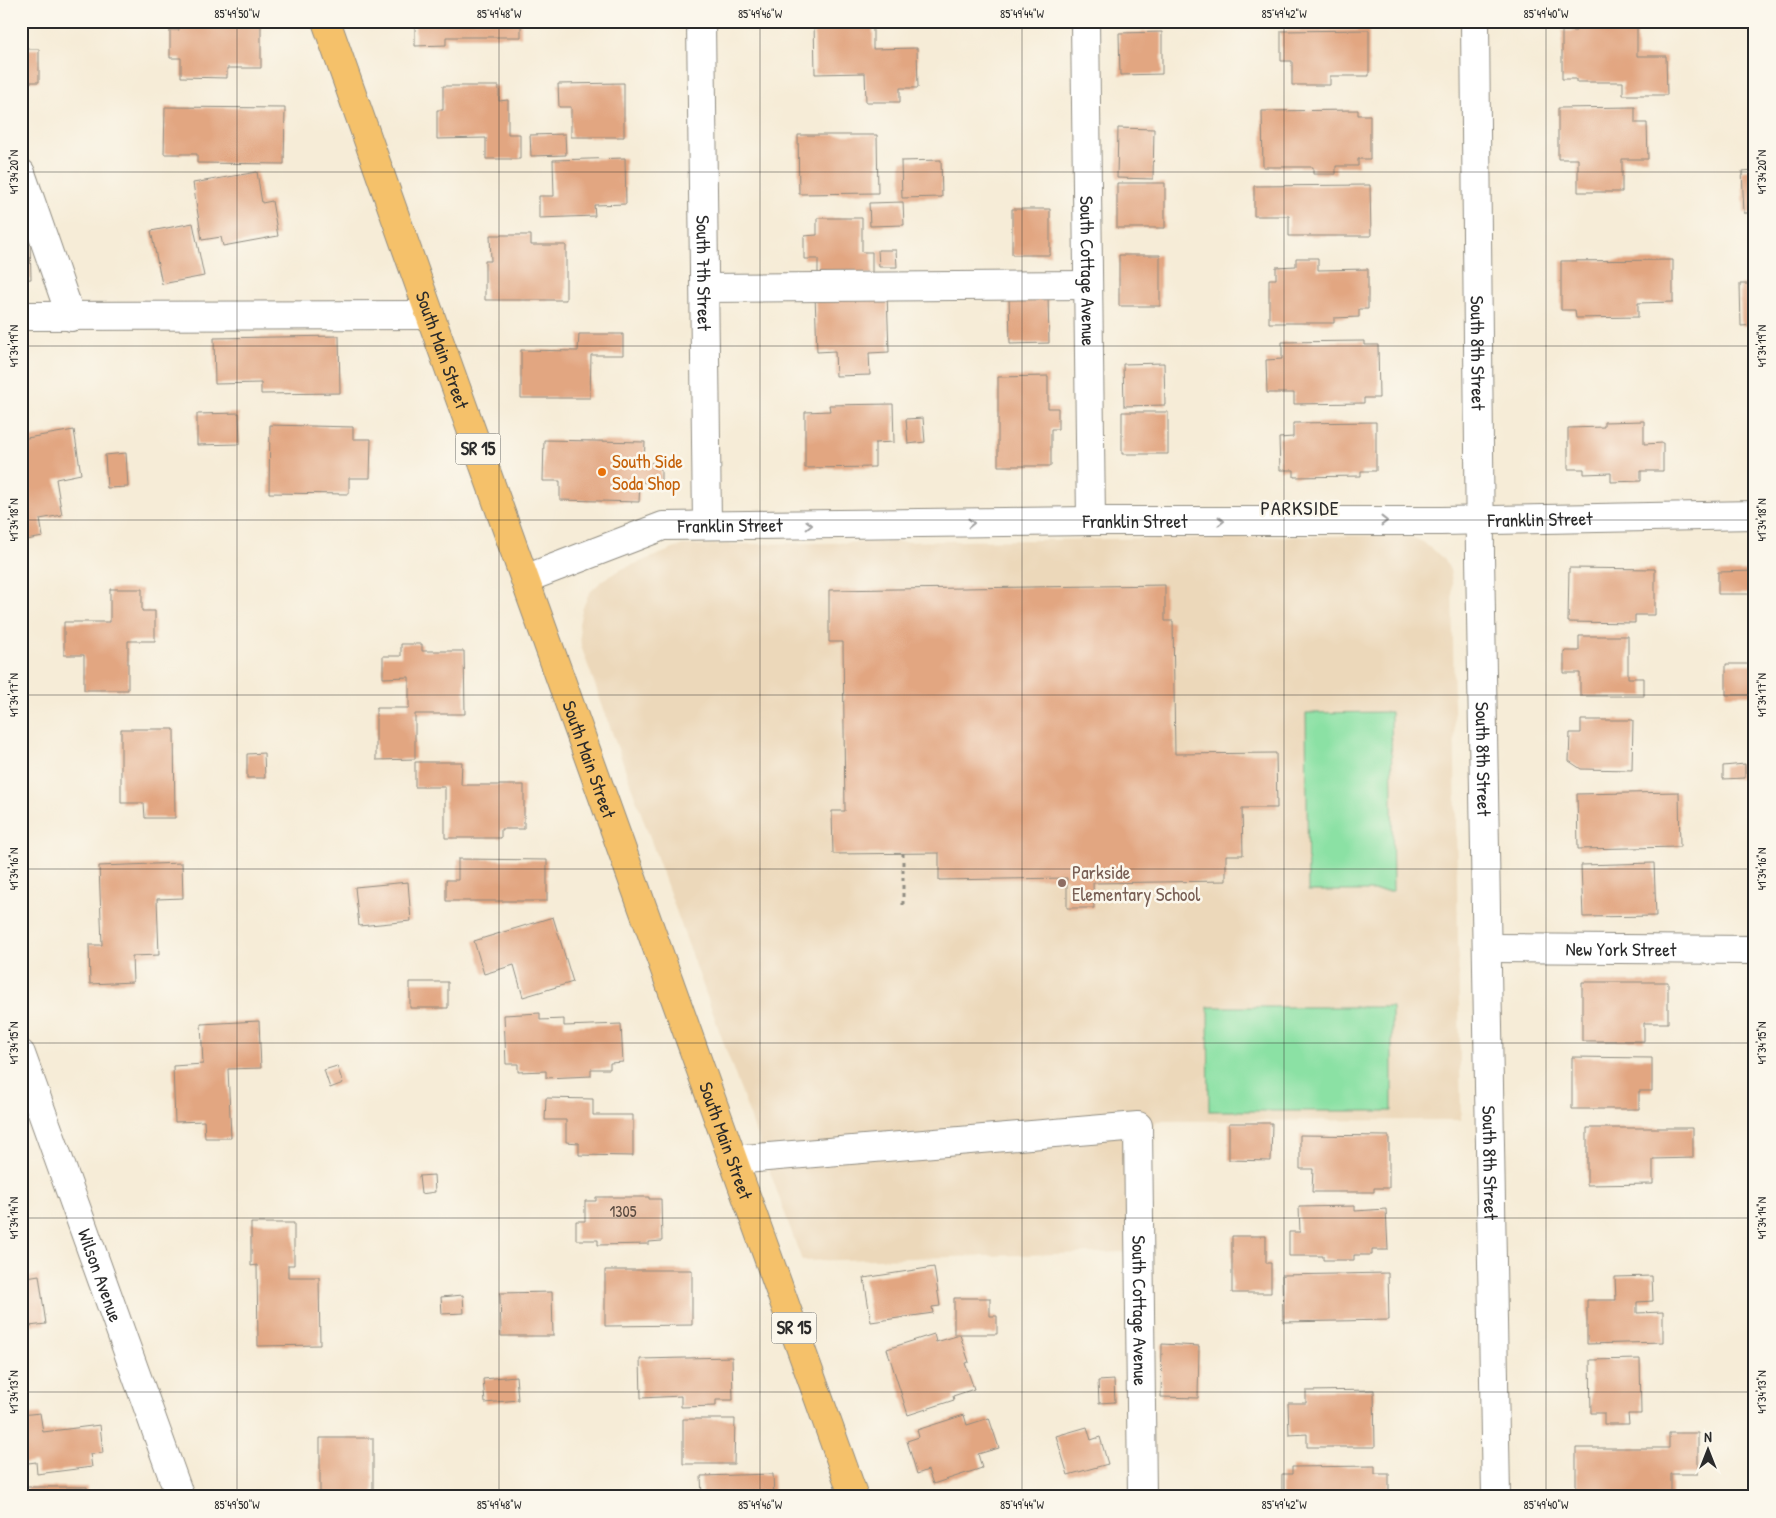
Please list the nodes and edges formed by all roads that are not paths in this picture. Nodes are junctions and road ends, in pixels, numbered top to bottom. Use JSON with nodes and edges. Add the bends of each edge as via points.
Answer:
{"nodes":[{"id":1,"x":326,"y":21,"type":"edge"},
{"id":2,"x":701,"y":21,"type":"edge"},
{"id":3,"x":1085,"y":21,"type":"edge"},
{"id":4,"x":1475,"y":21,"type":"edge"},
{"id":5,"x":21,"y":173,"type":"edge"},
{"id":6,"x":1088,"y":285,"type":"junction"},
{"id":7,"x":705,"y":288,"type":"junction"},
{"id":8,"x":430,"y":315,"type":"junction"},
{"id":9,"x":21,"y":316,"type":"edge"},
{"id":10,"x":71,"y":317,"type":"junction"},
{"id":11,"x":1755,"y":515,"type":"edge"},
{"id":12,"x":1091,"y":521,"type":"junction"},
{"id":13,"x":1480,"y":521,"type":"junction"},
{"id":14,"x":707,"y":525,"type":"junction"},
{"id":15,"x":526,"y":579,"type":"junction"},
{"id":16,"x":1486,"y":948,"type":"junction"},
{"id":17,"x":1755,"y":950,"type":"edge"},
{"id":18,"x":21,"y":1054,"type":"edge"},
{"id":19,"x":733,"y":1160,"type":"junction"},
{"id":20,"x":180,"y":1497,"type":"edge"},
{"id":21,"x":854,"y":1497,"type":"edge"},
{"id":22,"x":1142,"y":1497,"type":"edge"},
{"id":23,"x":1496,"y":1497,"type":"edge"}],
"edges":[{"from":1,"to":8,"type":"main road","name":"South Main Street","number":"SR 15"},
{"from":2,"to":7,"type":"street","name":"South 7th Street"},
{"from":3,"to":6,"type":"street","name":"South Cottage Avenue"},
{"from":4,"to":13,"type":"street","name":"South 8th Street"},
{"from":5,"to":10,"type":"street"},
{"from":6,"to":7,"type":"street"},
{"from":6,"to":12,"type":"street","name":"South Cottage Avenue"},
{"from":7,"to":14,"type":"street","name":"South 7th Street"},
{"from":8,"to":10,"type":"street"},
{"from":8,"to":15,"type":"main road","name":"South Main Street","number":"SR 15"},
{"from":9,"to":10,"type":"street"},
{"from":11,"to":13,"type":"street","name":"Franklin Street"},
{"from":12,"to":13,"type":"street","name":"Franklin Street","one_way":true},
{"from":14,"to":12,"type":"street","name":"Franklin Street","one_way":true},
{"from":13,"to":16,"type":"street","name":"South 8th Street"},
{"from":14,"to":15,"type":"street","name":"Franklin Street","via":[[663,526]]},
{"from":15,"to":19,"type":"main road","name":"South Main Street","number":"SR 15"},
{"from":16,"to":17,"type":"street","name":"New York Street"},
{"from":16,"to":23,"type":"street","name":"South 8th Street"},
{"from":18,"to":20,"type":"street","name":"Wilson Avenue"},
{"from":19,"to":21,"type":"main road","name":"South Main Street","number":"SR 15"},
{"from":19,"to":22,"type":"street","name":"South Cottage Avenue","via":[[1138,1126]]}]}
